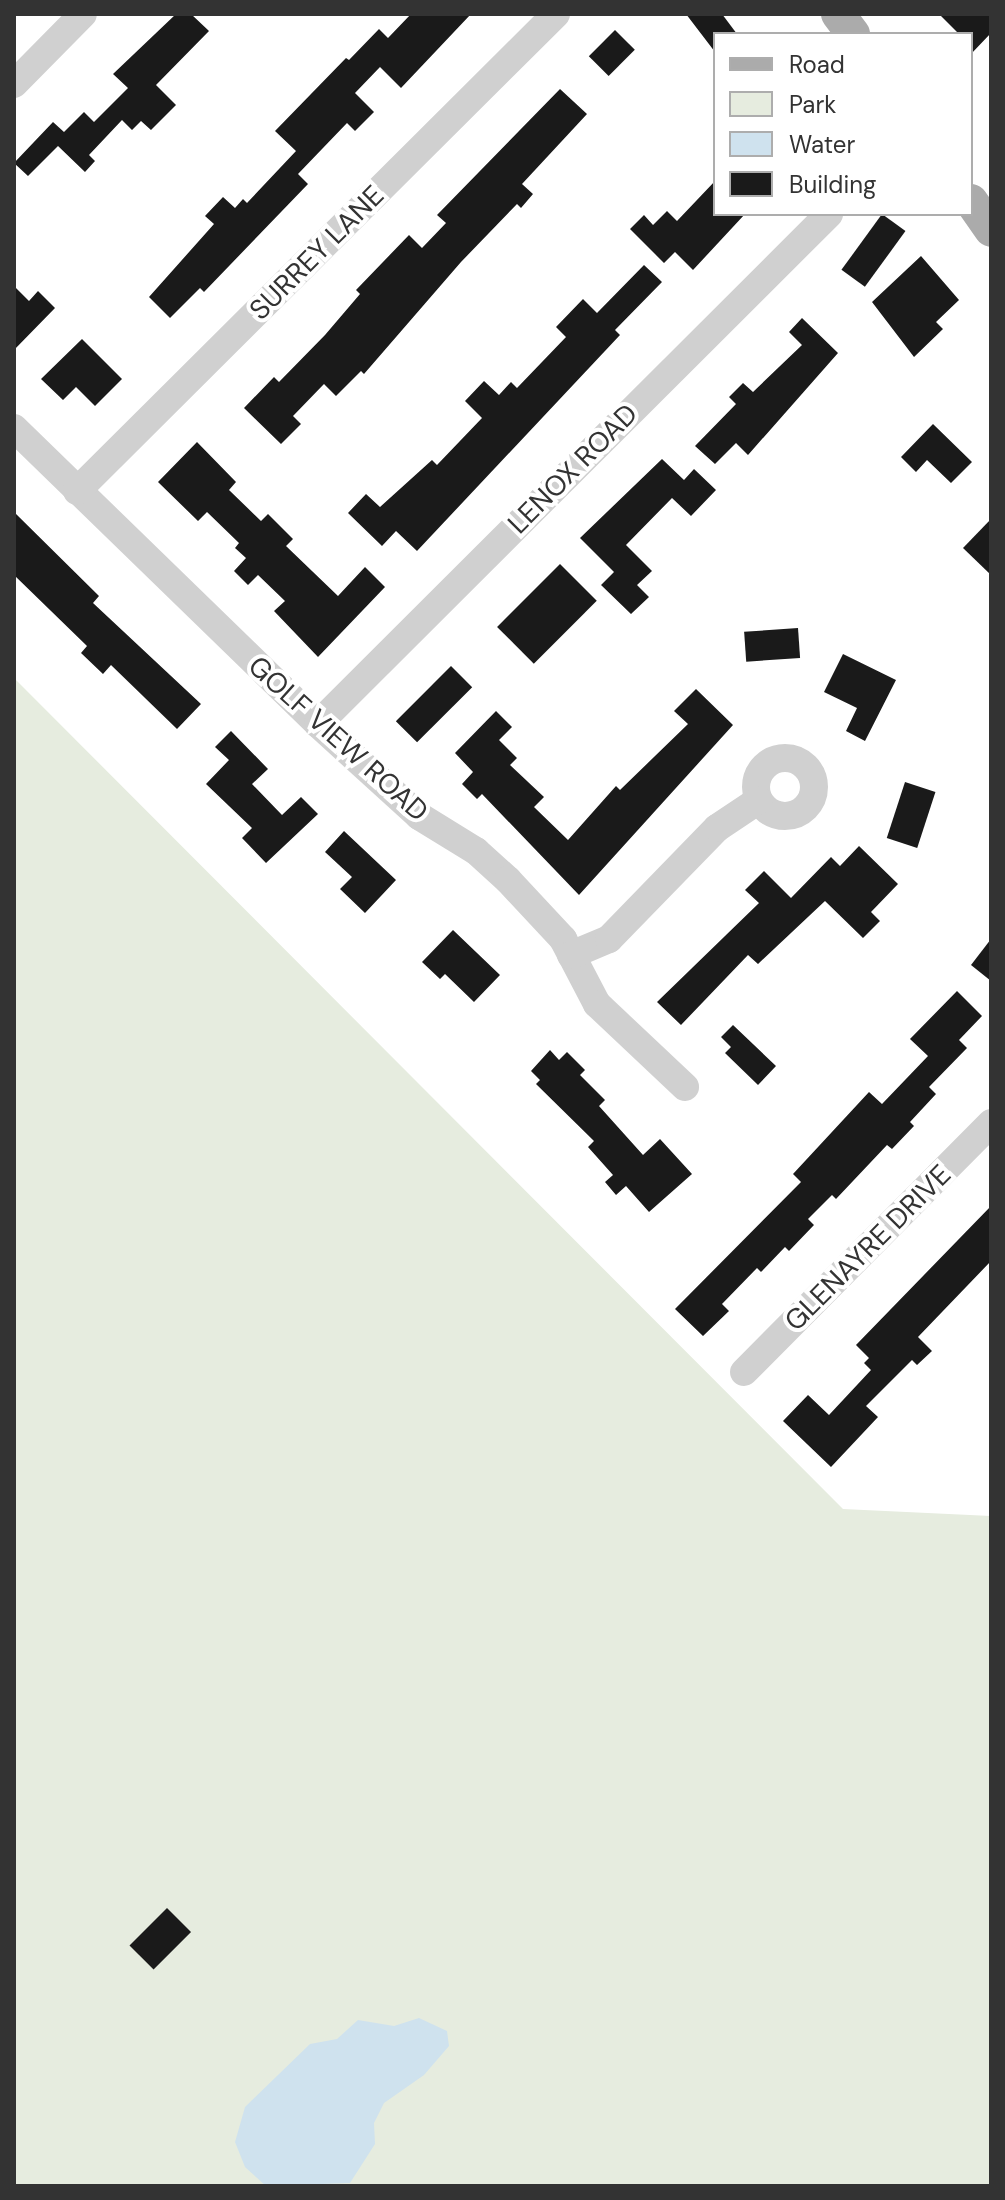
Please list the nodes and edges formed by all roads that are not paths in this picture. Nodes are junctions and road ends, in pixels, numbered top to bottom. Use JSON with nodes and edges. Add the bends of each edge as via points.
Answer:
{"nodes":[{"id":1,"x":83,"y":14,"type":"edge"},
{"id":2,"x":556,"y":14,"type":"edge"},
{"id":3,"x":838,"y":14,"type":"edge"},
{"id":4,"x":852,"y":32,"type":"edge"},
{"id":5,"x":14,"y":84,"type":"edge"},
{"id":6,"x":973,"y":204,"type":"edge"},
{"id":7,"x":827,"y":216,"type":"edge"},
{"id":8,"x":991,"y":230,"type":"edge"},
{"id":9,"x":14,"y":428,"type":"edge"},
{"id":10,"x":77,"y":491,"type":"junction"},
{"id":11,"x":318,"y":724,"type":"junction"},
{"id":12,"x":759,"y":800,"type":"dead end"},
{"id":13,"x":571,"y":955,"type":"junction"},
{"id":14,"x":685,"y":1087,"type":"dead end"},
{"id":15,"x":991,"y":1123,"type":"edge"},
{"id":16,"x":744,"y":1372,"type":"dead end"}],
"edges":[{"from":1,"to":5,"type":"street"},
{"from":2,"to":10,"type":"street","name":"SURREY LANE"},
{"from":3,"to":4,"type":"main road"},
{"from":6,"to":8,"type":"main road"},
{"from":7,"to":11,"type":"street","name":"LENOX ROAD"},
{"from":9,"to":10,"type":"street","name":"GOLF VIEW ROAD"},
{"from":10,"to":11,"type":"street","name":"GOLF VIEW ROAD"},
{"from":11,"to":13,"type":"street","name":"GOLF VIEW ROAD","via":[[419,816],[476,851],[508,880],[550,922]]},
{"from":12,"to":13,"type":"street","via":[[717,828],[609,939]]},
{"from":13,"to":14,"type":"street","name":"GOLF VIEW ROAD","via":[[597,1004]]},
{"from":15,"to":16,"type":"street","name":"GLENAYRE DRIVE"}]}
